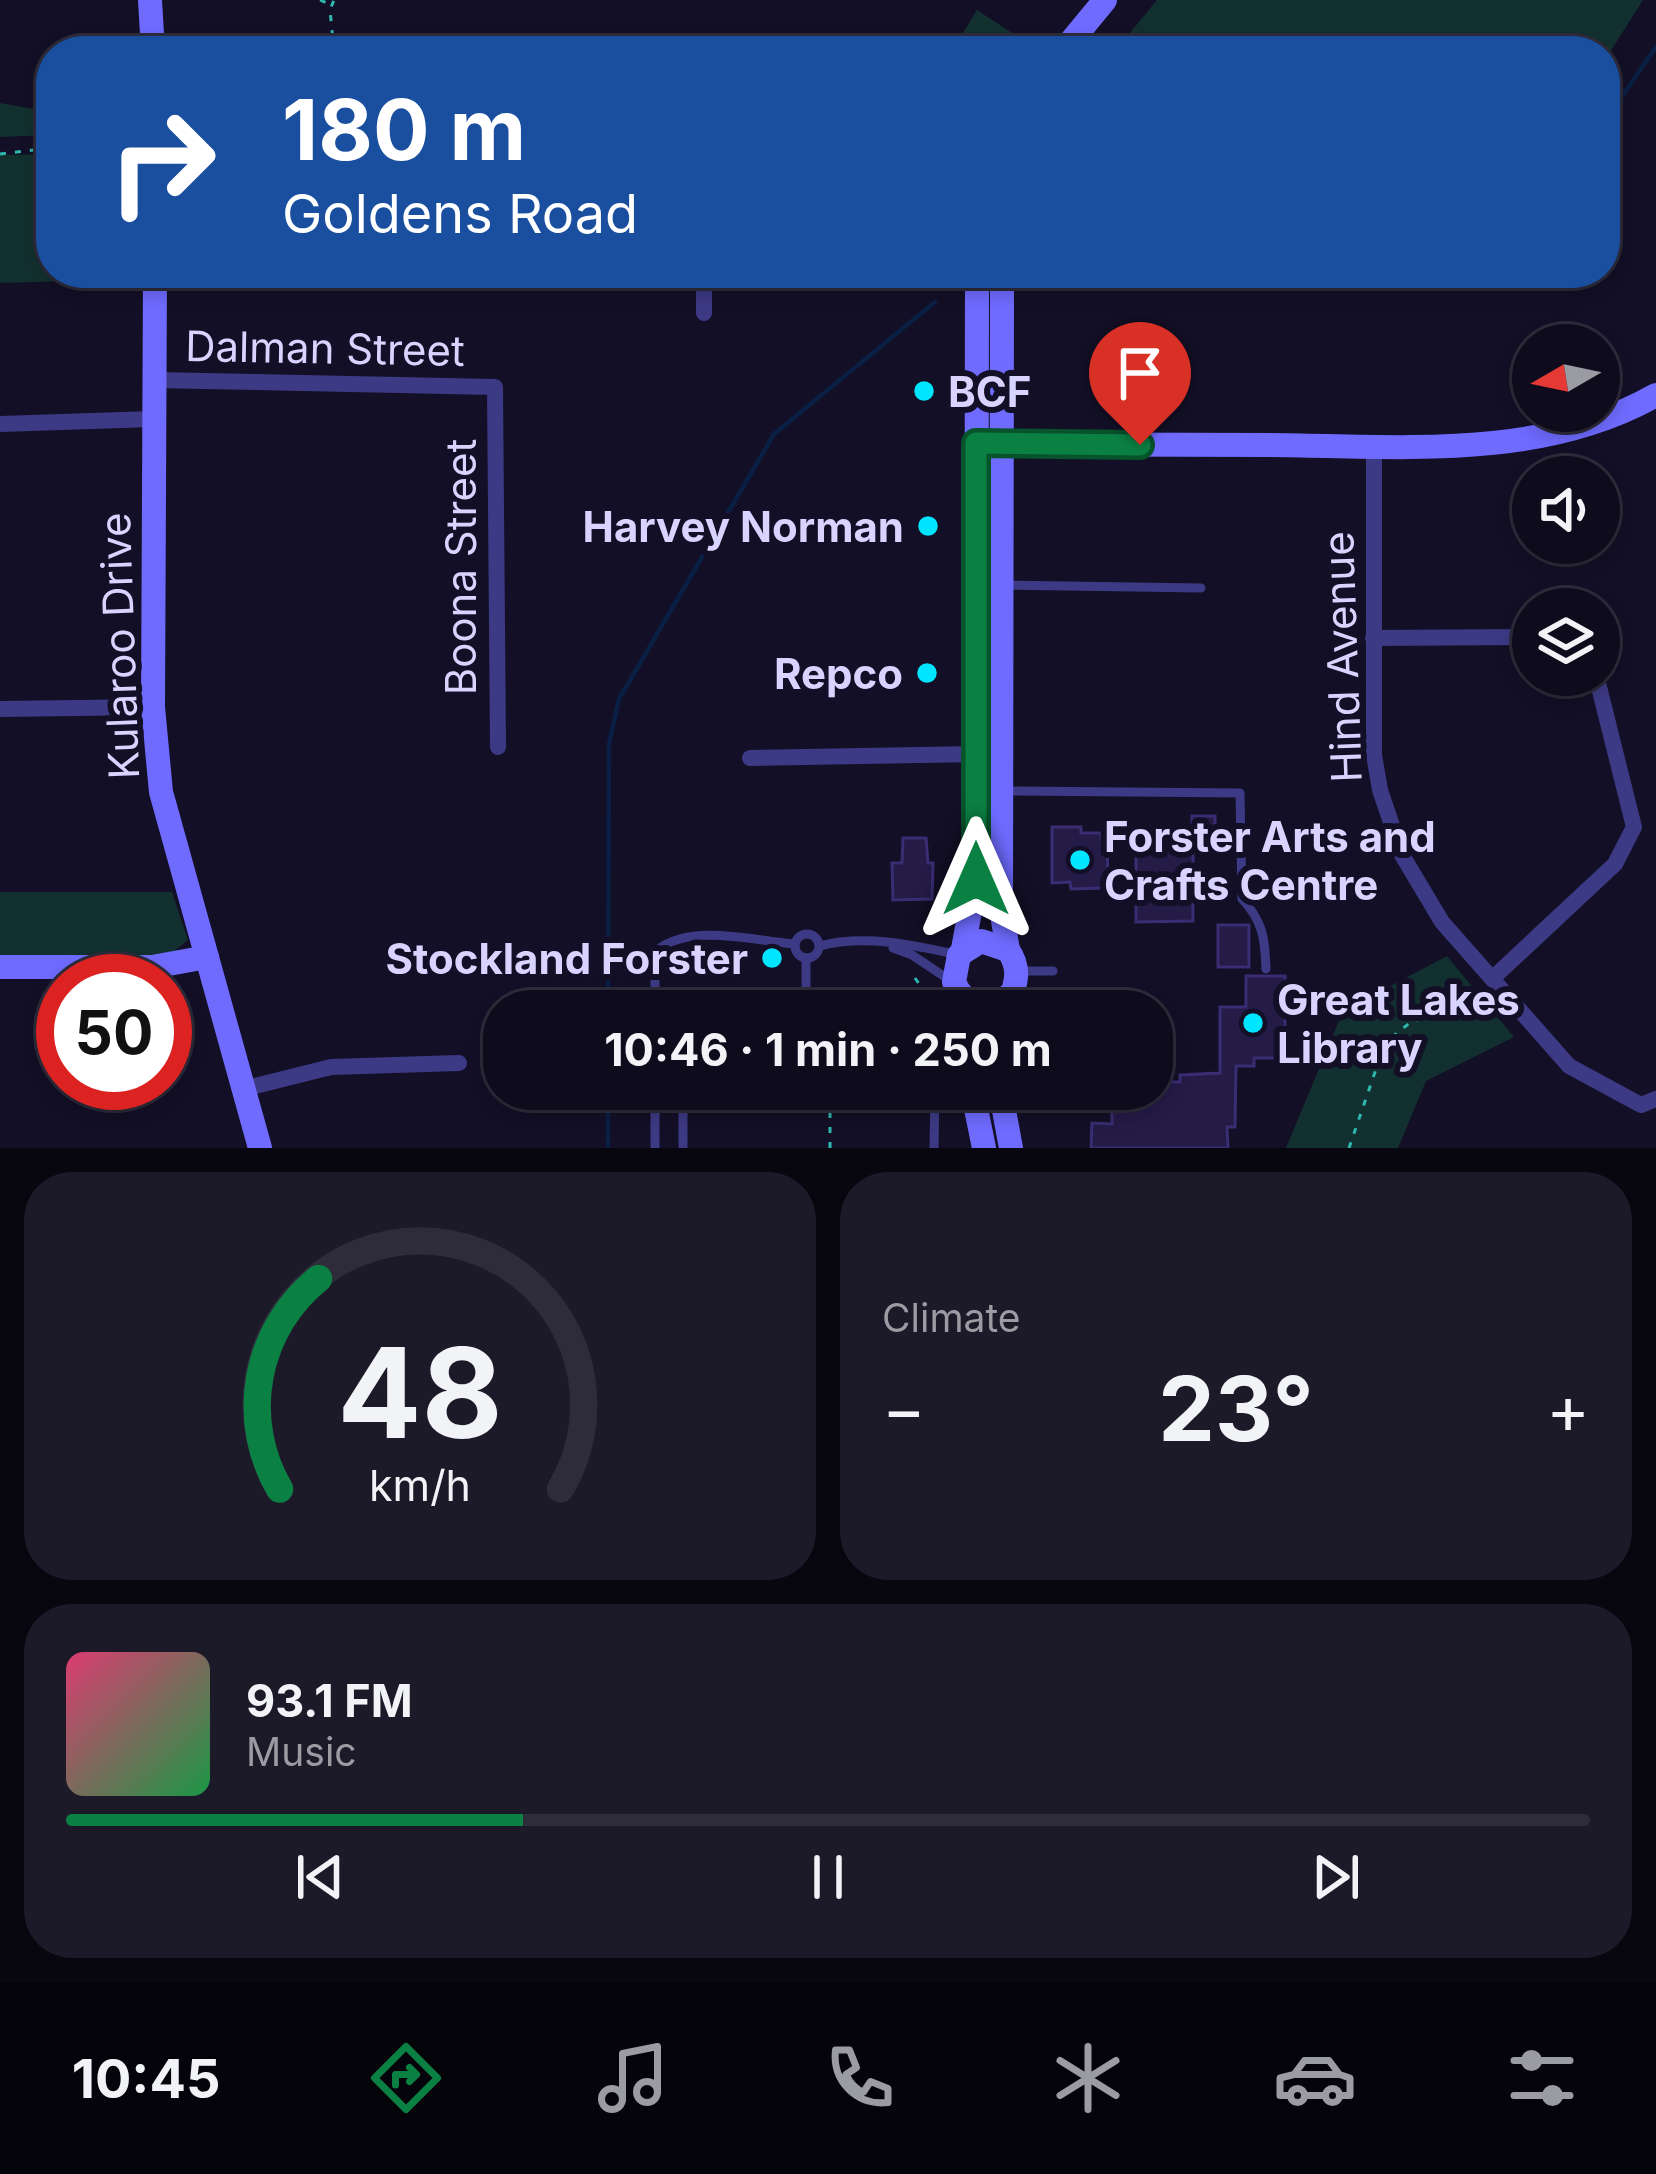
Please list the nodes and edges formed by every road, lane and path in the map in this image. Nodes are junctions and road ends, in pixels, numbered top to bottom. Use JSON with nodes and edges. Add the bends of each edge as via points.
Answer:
{"nodes":[{"id":1,"x":150,"y":0,"type":"edge"},
{"id":2,"x":320,"y":0,"type":"edge"},
{"id":3,"x":1106,"y":0,"type":"edge"},
{"id":4,"x":332,"y":2,"type":"edge"},
{"id":5,"x":152,"y":36,"type":"edge"},
{"id":6,"x":333,"y":36,"type":"edge"},
{"id":7,"x":1076,"y":36,"type":"edge"},
{"id":8,"x":36,"y":150,"type":"edge"},
{"id":9,"x":0,"y":154,"type":"edge"},
{"id":10,"x":155,"y":288,"type":"edge"},
{"id":11,"x":704,"y":288,"type":"edge"},
{"id":12,"x":977,"y":288,"type":"edge"},
{"id":13,"x":1001,"y":288,"type":"edge"},
{"id":14,"x":704,"y":313,"type":"dead end"},
{"id":15,"x":154,"y":380,"type":"junction"},
{"id":16,"x":495,"y":387,"type":"joint"},
{"id":17,"x":1656,"y":395,"type":"edge"},
{"id":18,"x":153,"y":419,"type":"junction"},
{"id":19,"x":0,"y":424,"type":"edge"},
{"id":20,"x":989,"y":444,"type":"junction"},
{"id":21,"x":1374,"y":446,"type":"junction"},
{"id":22,"x":1001,"y":585,"type":"junction"},
{"id":23,"x":1202,"y":588,"type":"dead end"},
{"id":24,"x":1512,"y":637,"type":"edge"},
{"id":25,"x":1372,"y":638,"type":"junction"},
{"id":26,"x":1601,"y":696,"type":"edge"},
{"id":27,"x":153,"y":707,"type":"junction"},
{"id":28,"x":0,"y":709,"type":"edge"},
{"id":29,"x":497,"y":747,"type":"dead end"},
{"id":30,"x":975,"y":754,"type":"junction"},
{"id":31,"x":750,"y":758,"type":"dead end"},
{"id":32,"x":1000,"y":790,"type":"junction"},
{"id":33,"x":877,"y":941,"type":"junction"},
{"id":34,"x":795,"y":944,"type":"junction"},
{"id":35,"x":820,"y":946,"type":"junction"},
{"id":36,"x":961,"y":952,"type":"junction"},
{"id":37,"x":207,"y":957,"type":"junction"},
{"id":38,"x":806,"y":958,"type":"junction"},
{"id":39,"x":0,"y":967,"type":"edge"},
{"id":40,"x":1266,"y":969,"type":"dead end"},
{"id":41,"x":1053,"y":971,"type":"dead end"},
{"id":42,"x":915,"y":978,"type":"dead end"},
{"id":43,"x":1492,"y":978,"type":"junction"},
{"id":44,"x":1011,"y":981,"type":"edge"},
{"id":45,"x":655,"y":990,"type":"edge"},
{"id":46,"x":806,"y":990,"type":"edge"},
{"id":47,"x":923,"y":990,"type":"edge"},
{"id":48,"x":951,"y":990,"type":"edge"},
{"id":49,"x":957,"y":990,"type":"edge"},
{"id":50,"x":1489,"y":1001,"type":"dead end"},
{"id":51,"x":459,"y":1063,"type":"dead end"},
{"id":52,"x":244,"y":1089,"type":"junction"},
{"id":53,"x":1656,"y":1099,"type":"edge"},
{"id":54,"x":655,"y":1110,"type":"edge"},
{"id":55,"x":682,"y":1110,"type":"edge"},
{"id":56,"x":830,"y":1110,"type":"edge"},
{"id":57,"x":935,"y":1110,"type":"edge"},
{"id":58,"x":977,"y":1110,"type":"edge"},
{"id":59,"x":1004,"y":1110,"type":"edge"},
{"id":60,"x":260,"y":1148,"type":"edge"},
{"id":61,"x":655,"y":1148,"type":"edge"},
{"id":62,"x":682,"y":1148,"type":"edge"},
{"id":63,"x":830,"y":1148,"type":"edge"},
{"id":64,"x":934,"y":1148,"type":"edge"},
{"id":65,"x":984,"y":1148,"type":"edge"},
{"id":66,"x":1011,"y":1148,"type":"edge"},
{"id":67,"x":1349,"y":1148,"type":"edge"}],
"edges":[{"from":1,"to":5,"type":"main road"},
{"from":2,"to":4,"type":"path"},
{"from":3,"to":7,"type":"main road"},
{"from":4,"to":6,"type":"path"},
{"from":8,"to":9,"type":"path"},
{"from":10,"to":15,"type":"main road","name":"Kularoo Drive"},
{"from":11,"to":14,"type":"street"},
{"from":12,"to":20,"type":"main road"},
{"from":13,"to":20,"type":"main road"},
{"from":15,"to":16,"type":"street","name":"Dalman Street"},
{"from":15,"to":18,"type":"main road","name":"Kularoo Drive"},
{"from":16,"to":29,"type":"street","name":"Boona Street"},
{"from":17,"to":21,"type":"main road","via":[[1545,434]]},
{"from":18,"to":19,"type":"street"},
{"from":18,"to":27,"type":"main road","name":"Kularoo Drive"},
{"from":20,"to":21,"type":"main road"},
{"from":20,"to":22,"type":"main road"},
{"from":20,"to":30,"type":"main road"},
{"from":21,"to":25,"type":"street","name":"Hind Avenue"},
{"from":22,"to":23,"type":"lane"},
{"from":22,"to":32,"type":"main road"},
{"from":24,"to":25,"type":"street"},
{"from":25,"to":43,"type":"street","name":"Hind Avenue","via":[[1374,755],[1391,828],[1429,904]]},
{"from":26,"to":43,"type":"street","via":[[1634,827],[1615,864]]},
{"from":27,"to":28,"type":"street"},
{"from":27,"to":37,"type":"main road","name":"Kularoo Drive","via":[[161,792]]},
{"from":30,"to":31,"type":"street"},
{"from":30,"to":36,"type":"main road","via":[[976,879]]},
{"from":32,"to":40,"type":"lane","via":[[1240,793],[1242,899],[1264,932]]},
{"from":32,"to":44,"type":"main road","via":[[1000,909]]},
{"from":33,"to":35,"type":"lane"},
{"from":33,"to":36,"type":"lane"},
{"from":33,"to":48,"type":"lane","via":[[912,955]]},
{"from":34,"to":35,"type":"lane","via":[[810,934]]},
{"from":34,"to":38,"type":"lane"},
{"from":34,"to":45,"type":"lane","via":[[673,939],[660,948]]},
{"from":35,"to":38,"type":"lane"},
{"from":36,"to":44,"type":"main road","via":[[981,941]]},
{"from":36,"to":49,"type":"main road"},
{"from":37,"to":39,"type":"main road","via":[[152,967]]},
{"from":37,"to":52,"type":"main road","name":"Kularoo Drive"},
{"from":38,"to":46,"type":"lane"},
{"from":41,"to":44,"type":"lane"},
{"from":42,"to":47,"type":"path"},
{"from":43,"to":53,"type":"street","name":"Hind Avenue","via":[[1569,1066],[1641,1105]]},
{"from":50,"to":67,"type":"path","via":[[1412,1021],[1385,1042]]},
{"from":51,"to":52,"type":"street","via":[[332,1067]]},
{"from":52,"to":60,"type":"main road","name":"Kularoo Drive"},
{"from":54,"to":61,"type":"lane"},
{"from":55,"to":62,"type":"lane"},
{"from":56,"to":63,"type":"path"},
{"from":57,"to":64,"type":"lane"},
{"from":58,"to":65,"type":"main road"},
{"from":59,"to":66,"type":"main road"}]}
